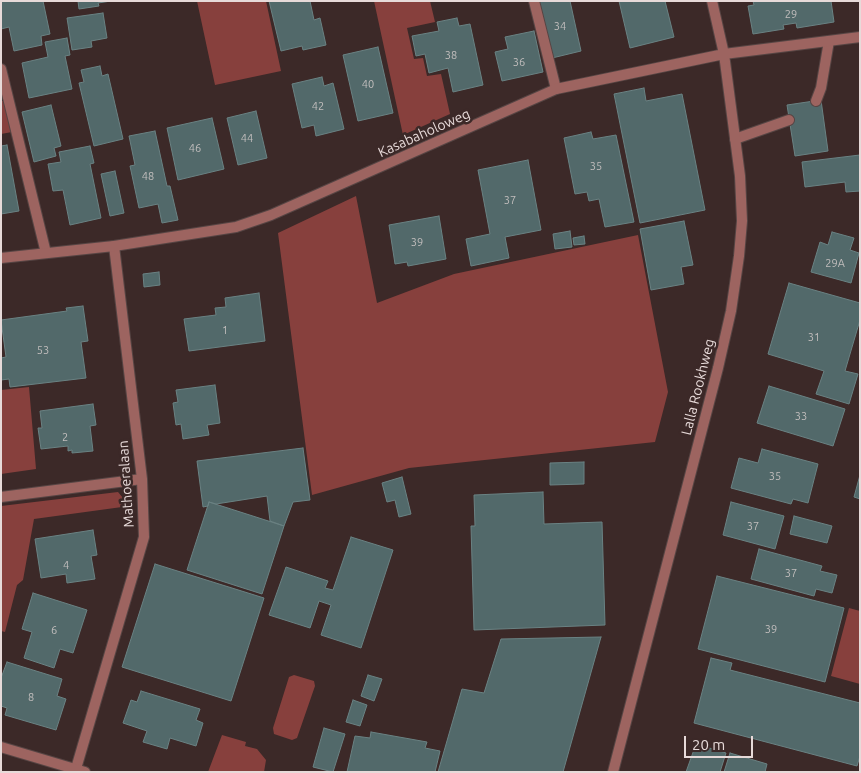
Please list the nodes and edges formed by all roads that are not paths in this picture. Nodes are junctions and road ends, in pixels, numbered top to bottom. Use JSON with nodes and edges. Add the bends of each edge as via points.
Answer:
{"nodes":[{"id":1,"x":534,"y":1,"type":"edge"},
{"id":2,"x":712,"y":1,"type":"edge"},
{"id":3,"x":860,"y":37,"type":"edge"},
{"id":4,"x":829,"y":41,"type":"junction"},
{"id":5,"x":724,"y":54,"type":"junction"},
{"id":6,"x":1,"y":69,"type":"edge"},
{"id":7,"x":556,"y":89,"type":"junction"},
{"id":8,"x":816,"y":101,"type":"dead end"},
{"id":9,"x":789,"y":120,"type":"dead end"},
{"id":10,"x":736,"y":139,"type":"junction"},
{"id":11,"x":114,"y":246,"type":"junction"},
{"id":12,"x":46,"y":252,"type":"junction"},
{"id":13,"x":1,"y":258,"type":"edge"},
{"id":14,"x":142,"y":479,"type":"junction"},
{"id":15,"x":1,"y":497,"type":"edge"},
{"id":16,"x":1,"y":747,"type":"edge"},
{"id":17,"x":79,"y":771,"type":"edge"},
{"id":18,"x":613,"y":772,"type":"edge"}],
"edges":[{"from":1,"to":7,"type":"street"},
{"from":2,"to":5,"type":"street","name":"Lalla Rookhweg"},
{"from":3,"to":4,"type":"street","name":"Kasabaholoweg"},
{"from":4,"to":5,"type":"street","name":"Kasabaholoweg"},
{"from":4,"to":8,"type":"street"},
{"from":5,"to":7,"type":"street","name":"Kasabaholoweg"},
{"from":5,"to":10,"type":"street","name":"Lalla Rookhweg"},
{"from":6,"to":12,"type":"street"},
{"from":7,"to":11,"type":"street","name":"Kasabaholoweg","via":[[271,215],[236,227]]},
{"from":9,"to":10,"type":"street"},
{"from":10,"to":18,"type":"street","name":"Lalla Rookhweg","via":[[742,221],[731,311]]},
{"from":11,"to":12,"type":"street","name":"Kasabaholoweg"},
{"from":11,"to":14,"type":"street","name":"Mathoeralaan"},
{"from":12,"to":13,"type":"street","name":"Kasabaholoweg"},
{"from":14,"to":15,"type":"street"},
{"from":14,"to":17,"type":"street","name":"Mathoeralaan","via":[[144,537]]},
{"from":16,"to":17,"type":"street"}]}
